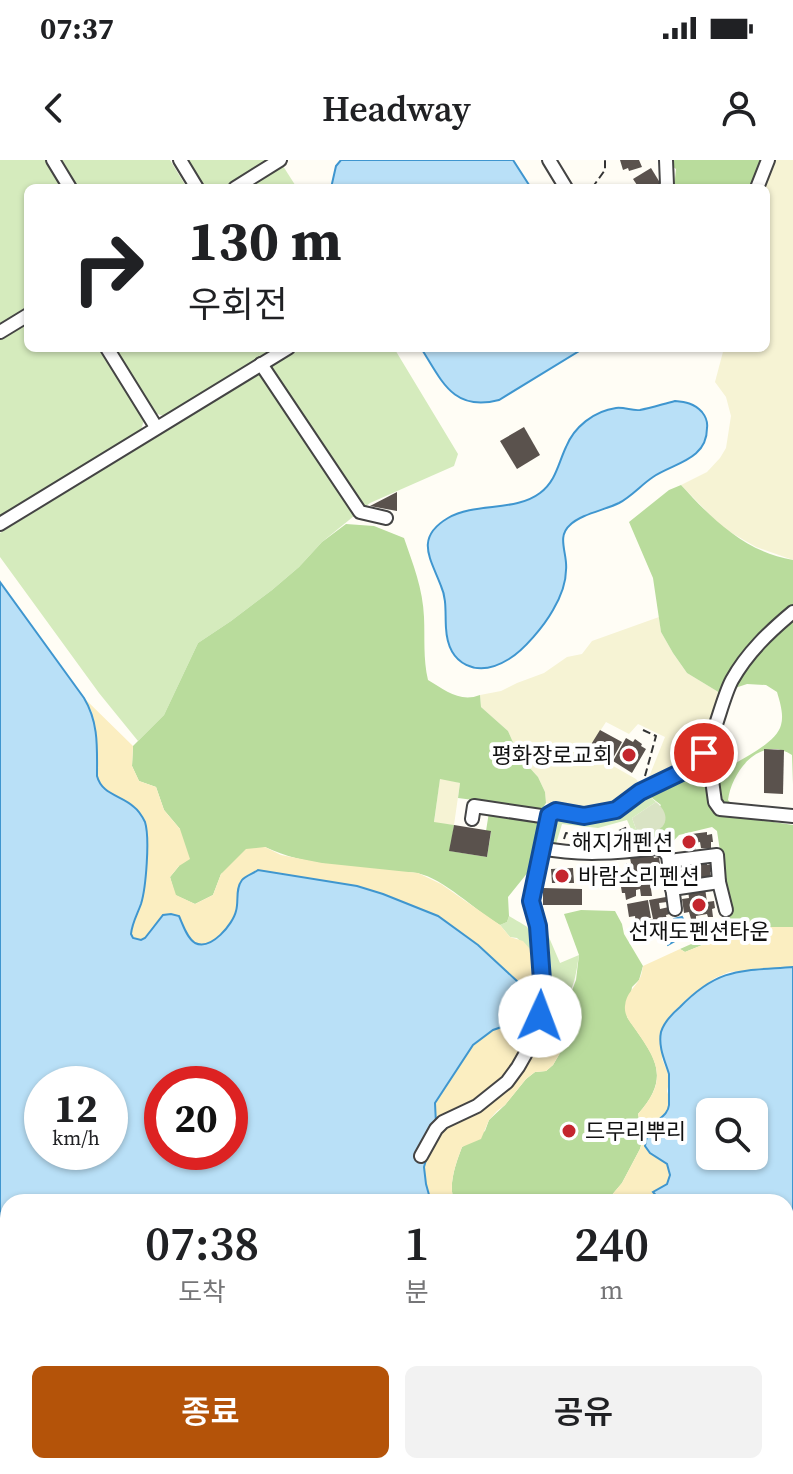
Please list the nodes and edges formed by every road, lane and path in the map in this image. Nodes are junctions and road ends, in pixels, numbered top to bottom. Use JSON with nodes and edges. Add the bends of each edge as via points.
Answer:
{"nodes":[{"id":1,"x":53,"y":160,"type":"edge"},
{"id":2,"x":180,"y":160,"type":"edge"},
{"id":3,"x":280,"y":160,"type":"edge"},
{"id":4,"x":549,"y":160,"type":"edge"},
{"id":5,"x":605,"y":160,"type":"edge"},
{"id":6,"x":666,"y":160,"type":"edge"},
{"id":7,"x":768,"y":160,"type":"edge"},
{"id":8,"x":68,"y":184,"type":"edge"},
{"id":9,"x":195,"y":184,"type":"edge"},
{"id":10,"x":241,"y":184,"type":"edge"},
{"id":11,"x":564,"y":184,"type":"edge"},
{"id":12,"x":595,"y":184,"type":"edge"},
{"id":13,"x":667,"y":184,"type":"edge"},
{"id":14,"x":759,"y":184,"type":"edge"},
{"id":15,"x":24,"y":317,"type":"edge"},
{"id":16,"x":0,"y":332,"type":"edge"},
{"id":17,"x":109,"y":352,"type":"edge"},
{"id":18,"x":281,"y":352,"type":"edge"},
{"id":19,"x":261,"y":364,"type":"junction"},
{"id":20,"x":156,"y":427,"type":"junction"},
{"id":21,"x":386,"y":518,"type":"dead end"},
{"id":22,"x":0,"y":524,"type":"edge"},
{"id":23,"x":793,"y":612,"type":"edge"},
{"id":24,"x":643,"y":730,"type":"dead end"},
{"id":25,"x":704,"y":753,"type":"junction"},
{"id":26,"x":647,"y":789,"type":"junction"},
{"id":27,"x":793,"y":816,"type":"edge"},
{"id":28,"x":548,"y":817,"type":"junction"},
{"id":29,"x":472,"y":819,"type":"dead end"},
{"id":30,"x":629,"y":826,"type":"dead end"},
{"id":31,"x":541,"y":848,"type":"junction"},
{"id":32,"x":561,"y":852,"type":"junction"},
{"id":33,"x":669,"y":861,"type":"junction"},
{"id":34,"x":719,"y":882,"type":"junction"},
{"id":35,"x":672,"y":889,"type":"junction"},
{"id":36,"x":675,"y":909,"type":"dead end"},
{"id":37,"x":726,"y":910,"type":"dead end"},
{"id":38,"x":421,"y":1156,"type":"dead end"}],
"edges":[{"from":1,"to":8,"type":"lane"},
{"from":2,"to":9,"type":"lane"},
{"from":3,"to":10,"type":"lane"},
{"from":4,"to":11,"type":"lane"},
{"from":5,"to":12,"type":"path"},
{"from":6,"to":13,"type":"lane"},
{"from":7,"to":14,"type":"lane"},
{"from":15,"to":16,"type":"lane"},
{"from":17,"to":20,"type":"lane"},
{"from":18,"to":19,"type":"lane"},
{"from":19,"to":20,"type":"lane"},
{"from":19,"to":21,"type":"lane","via":[[360,512]]},
{"from":20,"to":22,"type":"lane"},
{"from":23,"to":25,"type":"lane","via":[[762,639],[732,680]]},
{"from":24,"to":26,"type":"path","via":[[656,736],[644,774]]},
{"from":25,"to":26,"type":"lane","via":[[696,765]]},
{"from":25,"to":27,"type":"lane","via":[[720,809]]},
{"from":26,"to":28,"type":"lane","via":[[616,810],[584,816],[556,811]]},
{"from":28,"to":29,"type":"lane","via":[[474,806]]},
{"from":28,"to":31,"type":"lane"},
{"from":30,"to":32,"type":"path","via":[[601,836],[566,833]]},
{"from":31,"to":32,"type":"lane"},
{"from":31,"to":38,"type":"lane","via":[[531,901],[543,994],[535,1037],[507,1082],[477,1106],[443,1122]]},
{"from":32,"to":33,"type":"lane","via":[[656,848]]},
{"from":33,"to":34,"type":"lane","via":[[717,855]]},
{"from":33,"to":35,"type":"lane"},
{"from":34,"to":35,"type":"lane"},
{"from":34,"to":37,"type":"lane"},
{"from":35,"to":36,"type":"lane"}]}
